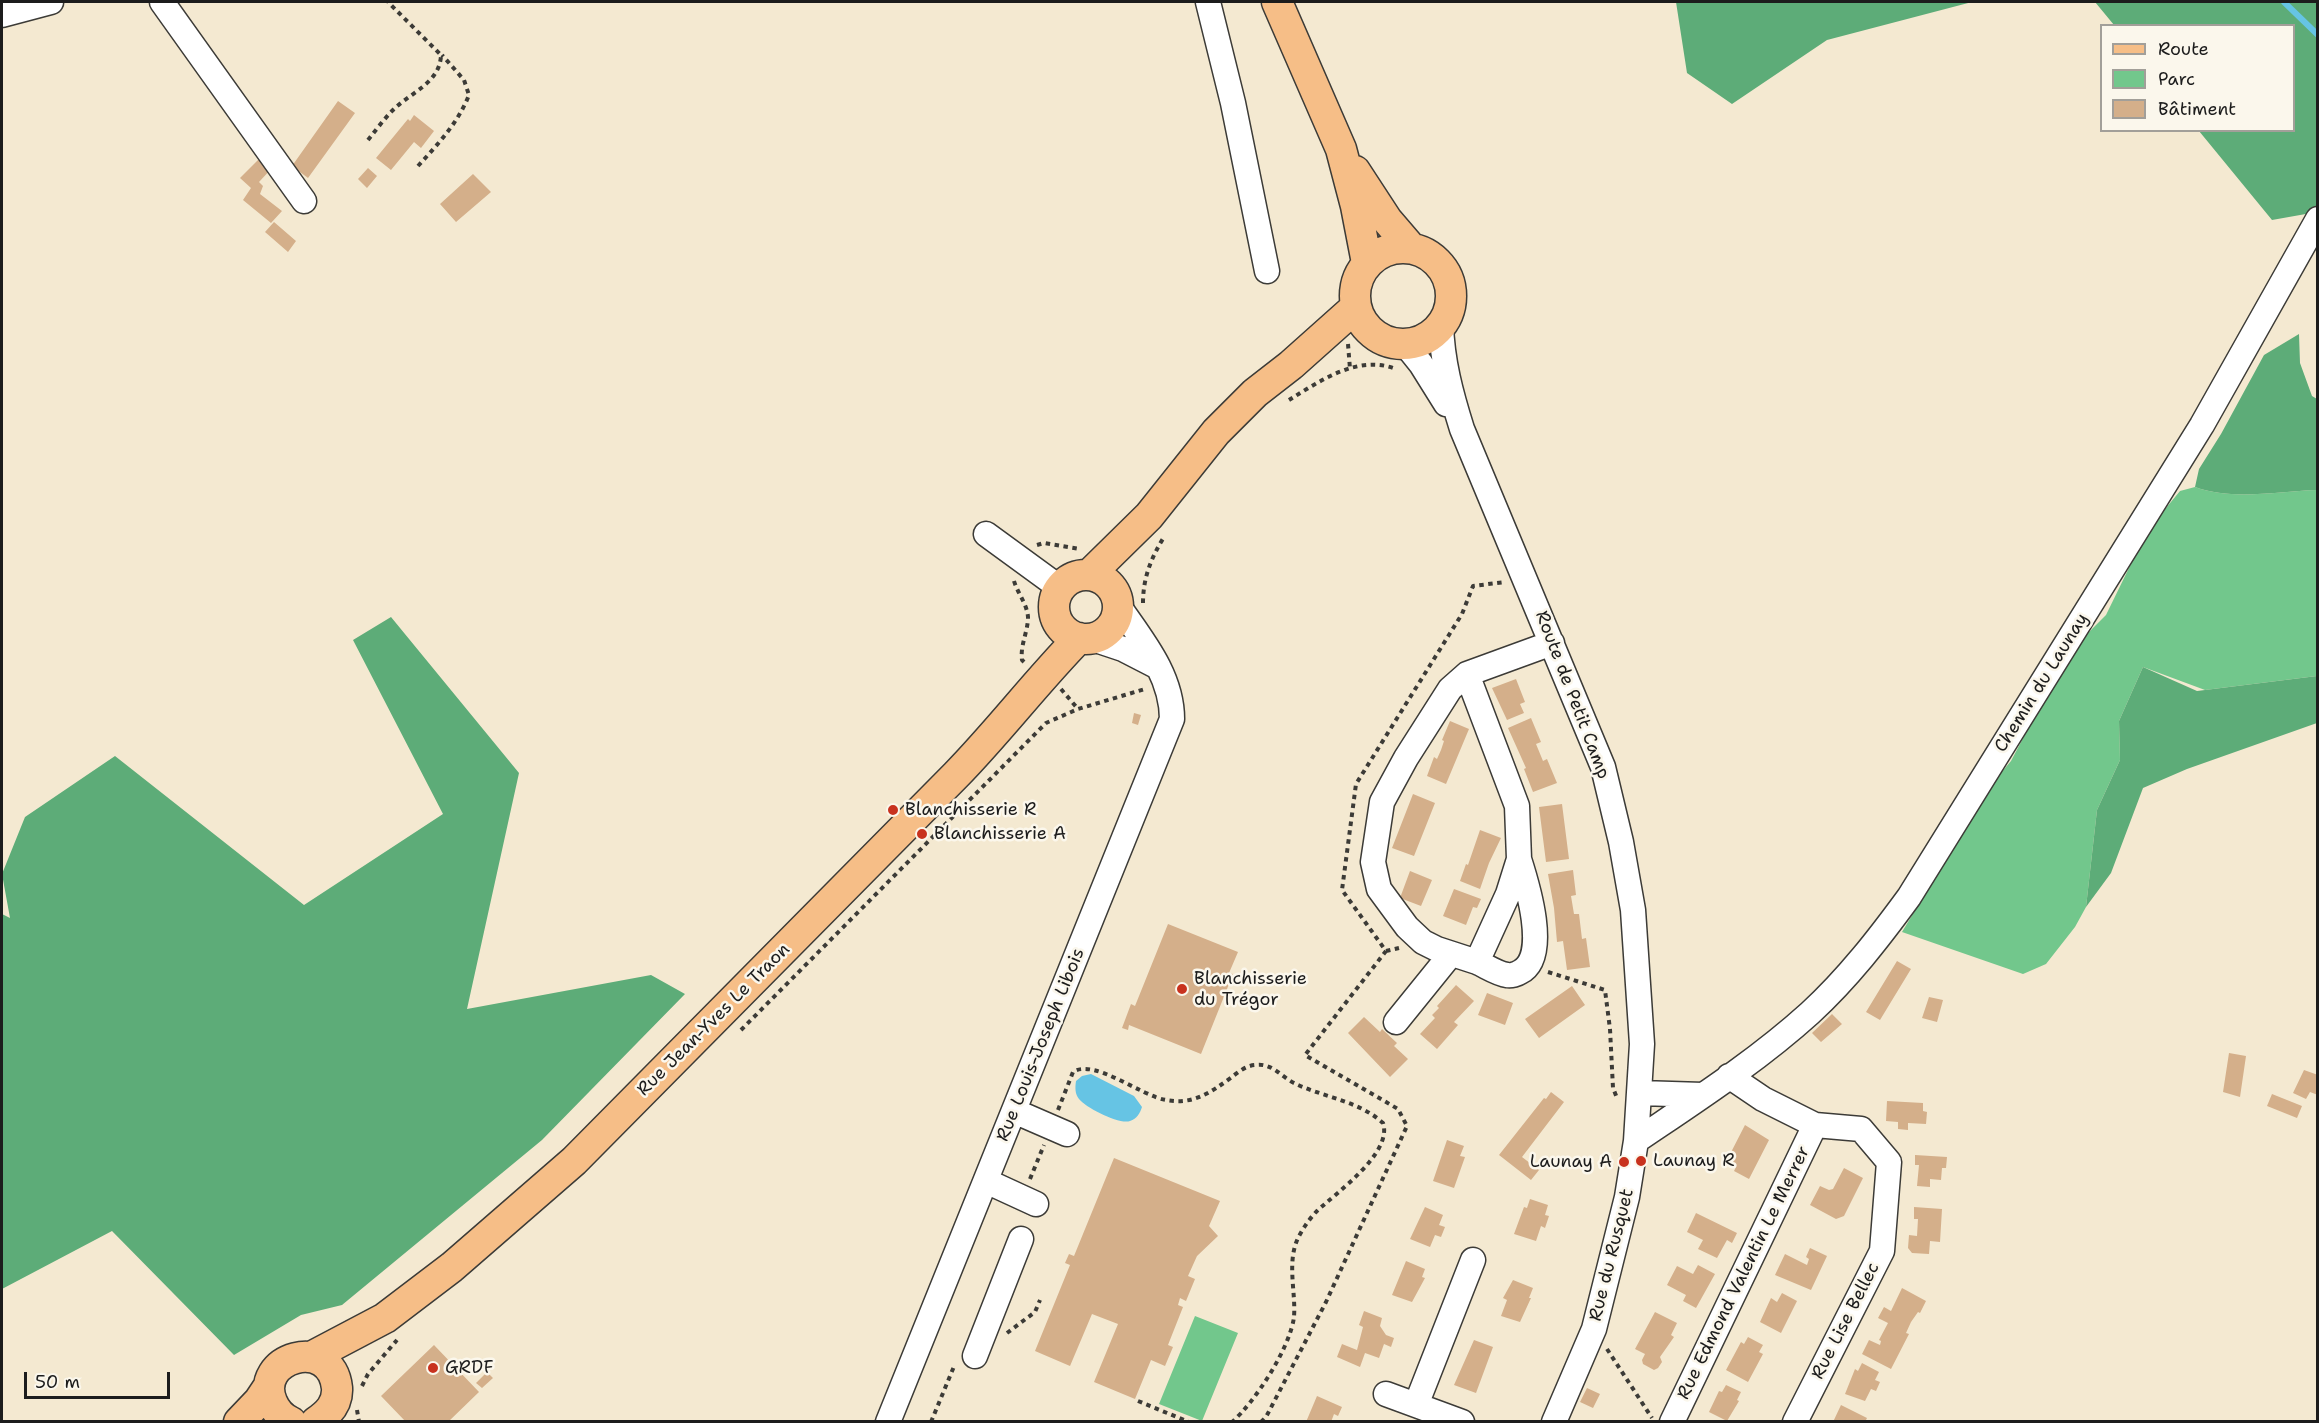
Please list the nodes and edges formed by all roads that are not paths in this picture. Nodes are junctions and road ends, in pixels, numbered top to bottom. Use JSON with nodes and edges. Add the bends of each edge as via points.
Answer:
{"nodes":[{"id":1,"x":51,"y":2,"type":"edge"},
{"id":2,"x":162,"y":2,"type":"edge"},
{"id":3,"x":1208,"y":2,"type":"edge"},
{"id":4,"x":1277,"y":2,"type":"edge"},
{"id":5,"x":2,"y":15,"type":"edge"},
{"id":6,"x":1341,"y":149,"type":"junction"},
{"id":7,"x":304,"y":201,"type":"dead end"},
{"id":8,"x":2318,"y":219,"type":"edge"},
{"id":9,"x":1411,"y":248,"type":"junction"},
{"id":10,"x":1367,"y":263,"type":"junction"},
{"id":11,"x":1267,"y":271,"type":"dead end"},
{"id":12,"x":1356,"y":307,"type":"junction"},
{"id":13,"x":1441,"y":324,"type":"junction"},
{"id":14,"x":1375,"y":334,"type":"junction"},
{"id":15,"x":1405,"y":344,"type":"junction"},
{"id":16,"x":1291,"y":365,"type":"junction"},
{"id":17,"x":1462,"y":429,"type":"junction"},
{"id":18,"x":1149,"y":516,"type":"junction"},
{"id":19,"x":986,"y":534,"type":"dead end"},
{"id":20,"x":1090,"y":574,"type":"junction"},
{"id":21,"x":1060,"y":588,"type":"junction"},
{"id":22,"x":1117,"y":598,"type":"junction"},
{"id":23,"x":1076,"y":633,"type":"junction"},
{"id":24,"x":1552,"y":643,"type":"junction"},
{"id":25,"x":1158,"y":667,"type":"junction"},
{"id":26,"x":1467,"y":674,"type":"junction"},
{"id":27,"x":1519,"y":859,"type":"junction"},
{"id":28,"x":1451,"y":954,"type":"junction"},
{"id":29,"x":1478,"y":962,"type":"junction"},
{"id":30,"x":1396,"y":1022,"type":"dead end"},
{"id":31,"x":1642,"y":1044,"type":"joint"},
{"id":32,"x":1729,"y":1076,"type":"junction"},
{"id":33,"x":1703,"y":1095,"type":"junction"},
{"id":34,"x":1630,"y":1098,"type":"junction"},
{"id":35,"x":1014,"y":1111,"type":"junction"},
{"id":36,"x":1815,"y":1125,"type":"junction"},
{"id":37,"x":1059,"y":1131,"type":"road end"},
{"id":38,"x":1636,"y":1141,"type":"junction"},
{"id":39,"x":986,"y":1181,"type":"junction"},
{"id":40,"x":1029,"y":1201,"type":"road end"},
{"id":41,"x":1021,"y":1239,"type":"dead end"},
{"id":42,"x":1473,"y":1260,"type":"dead end"},
{"id":43,"x":386,"y":1318,"type":"junction"},
{"id":44,"x":311,"y":1357,"type":"junction"},
{"id":45,"x":966,"y":1358,"type":"road end"},
{"id":46,"x":269,"y":1386,"type":"junction"},
{"id":47,"x":1386,"y":1394,"type":"dead end"},
{"id":48,"x":1416,"y":1405,"type":"junction"},
{"id":49,"x":332,"y":1407,"type":"edge"},
{"id":50,"x":284,"y":1421,"type":"edge"},
{"id":51,"x":239,"y":1422,"type":"edge"},
{"id":52,"x":888,"y":1422,"type":"edge"},
{"id":53,"x":1462,"y":1422,"type":"edge"},
{"id":54,"x":1554,"y":1422,"type":"edge"},
{"id":55,"x":1672,"y":1422,"type":"edge"},
{"id":56,"x":1795,"y":1422,"type":"edge"}],
"edges":[{"from":1,"to":5,"type":"street"},
{"from":2,"to":7,"type":"street"},
{"from":3,"to":11,"type":"street"},
{"from":4,"to":6,"type":"main road"},
{"from":6,"to":9,"type":"main road","via":[[1387,220]]},
{"from":6,"to":10,"type":"main road"},
{"from":8,"to":32,"type":"street","name":"Chemin du Launay","via":[[2202,425],[1909,897],[1851,971],[1810,1013]]},
{"from":9,"to":10,"type":"main road","via":[[1383,252]]},
{"from":9,"to":13,"type":"main road","via":[[1438,262],[1447,275],[1450,305]]},
{"from":10,"to":12,"type":"main road","via":[[1355,291]]},
{"from":12,"to":14,"type":"main road","via":[[1362,321]]},
{"from":12,"to":16,"type":"main road"},
{"from":13,"to":15,"type":"main road","via":[[1430,336]]},
{"from":13,"to":17,"type":"street","name":"Route de Petit Camp","via":[[1443,360]]},
{"from":14,"to":15,"type":"main road"},
{"from":14,"to":16,"type":"main road"},
{"from":15,"to":17,"type":"street","name":"Route de Petit Camp"},
{"from":16,"to":18,"type":"main road","via":[[1255,393],[1216,432]]},
{"from":17,"to":24,"type":"street","name":"Route de Petit Camp"},
{"from":18,"to":20,"type":"main road"},
{"from":18,"to":22,"type":"main road"},
{"from":19,"to":21,"type":"street"},
{"from":20,"to":21,"type":"main road","via":[[1067,580]]},
{"from":20,"to":22,"type":"main road","via":[[1100,577]]},
{"from":21,"to":23,"type":"main road","via":[[1053,606]]},
{"from":22,"to":23,"type":"main road","via":[[1118,615],[1109,630]]},
{"from":22,"to":25,"type":"street","name":"Rue Louis-Joseph Libois"},
{"from":23,"to":25,"type":"street","via":[[1123,649]]},
{"from":23,"to":43,"type":"main road","name":"Rue Jean-Yves Le Traon","via":[[1040,673],[1015,711],[963,768],[574,1161],[452,1267]]},
{"from":24,"to":26,"type":"street"},
{"from":24,"to":31,"type":"street","name":"Route de Petit Camp","via":[[1603,767],[1621,842],[1633,910]]},
{"from":25,"to":35,"type":"street","name":"Rue Louis-Joseph Libois","via":[[1172,701],[1172,719]]},
{"from":26,"to":27,"type":"street","via":[[1517,806]]},
{"from":26,"to":28,"type":"street","via":[[1450,689],[1382,802],[1373,862],[1378,889],[1407,927],[1423,942]]},
{"from":27,"to":29,"type":"street"},
{"from":27,"to":29,"type":"street","via":[[1530,894],[1536,948],[1526,969],[1517,974],[1508,976]]},
{"from":28,"to":29,"type":"street"},
{"from":28,"to":30,"type":"street"},
{"from":31,"to":34,"type":"street","name":"Rue du Rusquet"},
{"from":32,"to":33,"type":"street","name":"Chemin du Launay"},
{"from":32,"to":36,"type":"street","via":[[1763,1099]]},
{"from":33,"to":34,"type":"street"},
{"from":33,"to":38,"type":"street","name":"Chemin du Launay"},
{"from":34,"to":38,"type":"street","name":"Rue du Rusquet"},
{"from":35,"to":37,"type":"street"},
{"from":35,"to":39,"type":"street","name":"Rue Louis-Joseph Libois"},
{"from":36,"to":55,"type":"street","name":"Rue Edmond Valentin Le Merrer"},
{"from":36,"to":56,"type":"street","name":"Rue Lise Bellec","via":[[1861,1129],[1888,1162],[1888,1173],[1882,1251]]},
{"from":38,"to":54,"type":"street","name":"Rue du Rusquet","via":[[1627,1197],[1594,1329]]},
{"from":39,"to":40,"type":"street"},
{"from":39,"to":52,"type":"street","name":"Rue Louis-Joseph Libois"},
{"from":41,"to":45,"type":"street"},
{"from":42,"to":48,"type":"street"},
{"from":43,"to":44,"type":"main road","name":"Rue Jean-Yves Le Traon"},
{"from":43,"to":49,"type":"main road"},
{"from":44,"to":46,"type":"main road","name":"Rue Jean-Yves Le Traon","via":[[297,1356],[284,1362]]},
{"from":44,"to":49,"type":"main road","via":[[330,1369]]},
{"from":46,"to":50,"type":"main road","via":[[270,1399]]},
{"from":46,"to":51,"type":"main road","name":"Rue Jean-Yves Le Traon"},
{"from":47,"to":48,"type":"street"},
{"from":48,"to":53,"type":"street"}]}
